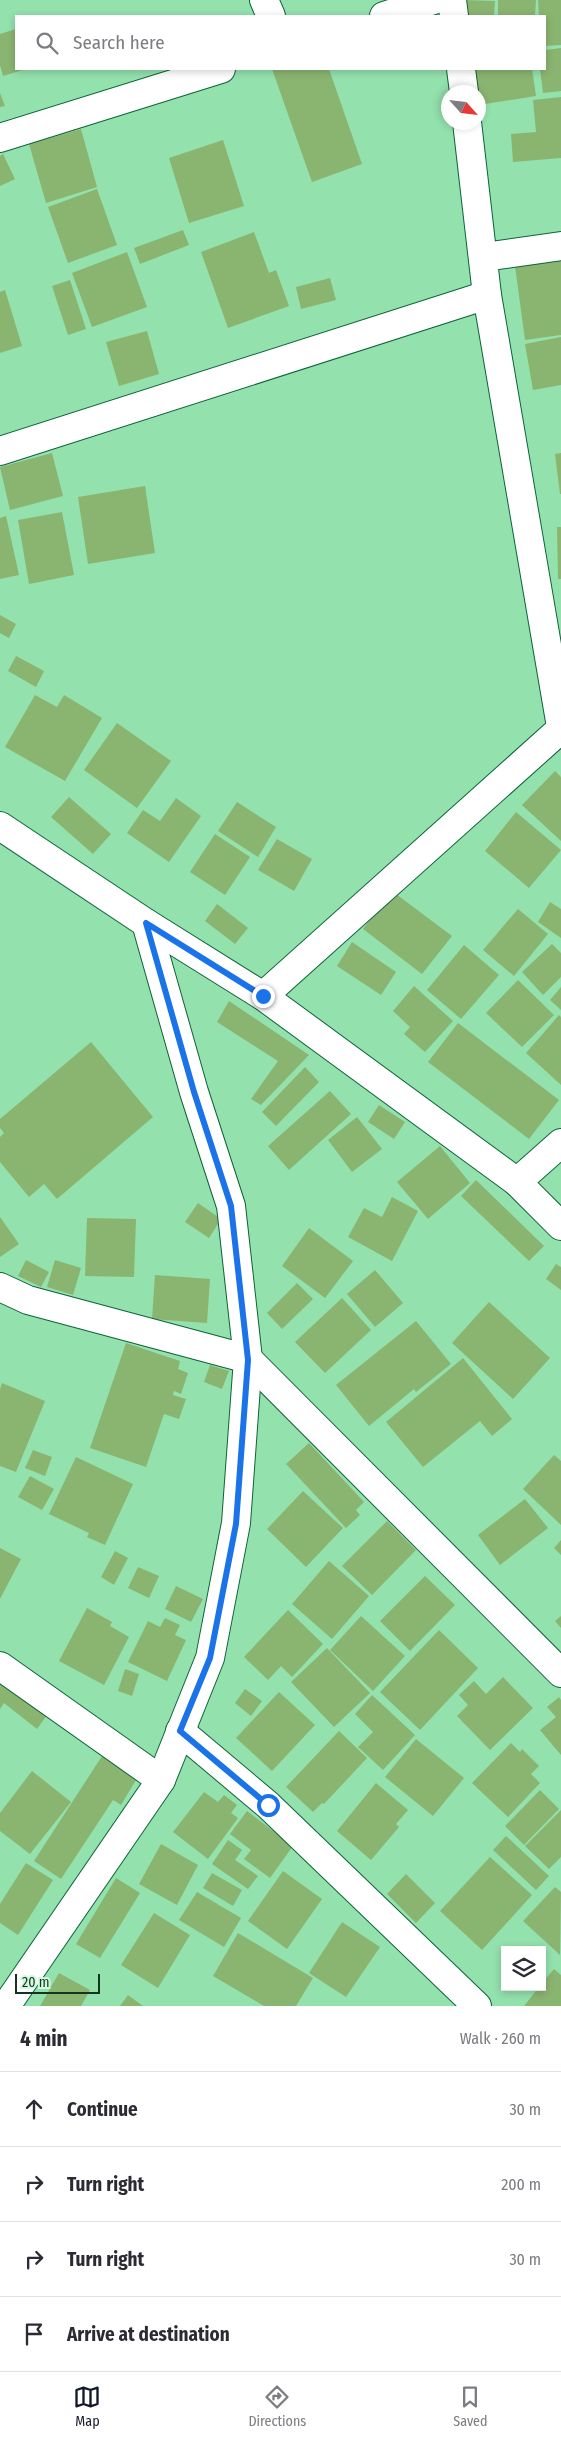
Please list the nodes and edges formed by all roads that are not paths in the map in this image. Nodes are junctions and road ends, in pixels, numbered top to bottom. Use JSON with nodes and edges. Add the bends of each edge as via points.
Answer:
{"nodes":[{"id":1,"x":264,"y":0,"type":"edge"},
{"id":2,"x":434,"y":0,"type":"edge"},
{"id":3,"x":452,"y":0,"type":"edge"},
{"id":4,"x":271,"y":15,"type":"edge"},
{"id":5,"x":387,"y":15,"type":"edge"},
{"id":6,"x":454,"y":15,"type":"edge"},
{"id":7,"x":217,"y":70,"type":"edge"},
{"id":8,"x":461,"y":70,"type":"edge"},
{"id":9,"x":463,"y":85,"type":"edge"},
{"id":10,"x":468,"y":130,"type":"edge"},
{"id":11,"x":0,"y":138,"type":"edge"},
{"id":12,"x":561,"y":246,"type":"edge"},
{"id":13,"x":484,"y":257,"type":"junction"},
{"id":14,"x":487,"y":295,"type":"junction"},
{"id":15,"x":0,"y":450,"type":"edge"},
{"id":16,"x":561,"y":728,"type":"edge"},
{"id":17,"x":0,"y":826,"type":"edge"},
{"id":18,"x":146,"y":923,"type":"junction"},
{"id":19,"x":263,"y":996,"type":"junction"},
{"id":20,"x":561,"y":1143,"type":"edge"},
{"id":21,"x":517,"y":1182,"type":"junction"},
{"id":22,"x":561,"y":1226,"type":"edge"},
{"id":23,"x":0,"y":1287,"type":"edge"},
{"id":24,"x":248,"y":1360,"type":"junction"},
{"id":25,"x":0,"y":1666,"type":"edge"},
{"id":26,"x":561,"y":1673,"type":"edge"},
{"id":27,"x":180,"y":1731,"type":"junction"},
{"id":28,"x":161,"y":1780,"type":"junction"},
{"id":29,"x":6,"y":2006,"type":"edge"},
{"id":30,"x":477,"y":2006,"type":"edge"}],
"edges":[{"from":1,"to":4,"type":"street"},
{"from":2,"to":5,"type":"street"},
{"from":3,"to":6,"type":"street"},
{"from":7,"to":11,"type":"street"},
{"from":8,"to":9,"type":"street"},
{"from":10,"to":13,"type":"street"},
{"from":12,"to":13,"type":"street"},
{"from":13,"to":14,"type":"street"},
{"from":14,"to":15,"type":"street"},
{"from":14,"to":16,"type":"street"},
{"from":16,"to":19,"type":"street"},
{"from":17,"to":18,"type":"street"},
{"from":18,"to":19,"type":"street"},
{"from":18,"to":24,"type":"street","via":[[194,1092],[231,1206]]},
{"from":19,"to":21,"type":"street"},
{"from":20,"to":21,"type":"street"},
{"from":21,"to":22,"type":"street"},
{"from":23,"to":24,"type":"street","via":[[28,1300]]},
{"from":24,"to":26,"type":"street"},
{"from":24,"to":27,"type":"street","via":[[236,1524],[210,1658]]},
{"from":25,"to":28,"type":"street"},
{"from":27,"to":28,"type":"street"},
{"from":27,"to":30,"type":"street","via":[[268,1805]]},
{"from":28,"to":29,"type":"street"}]}
